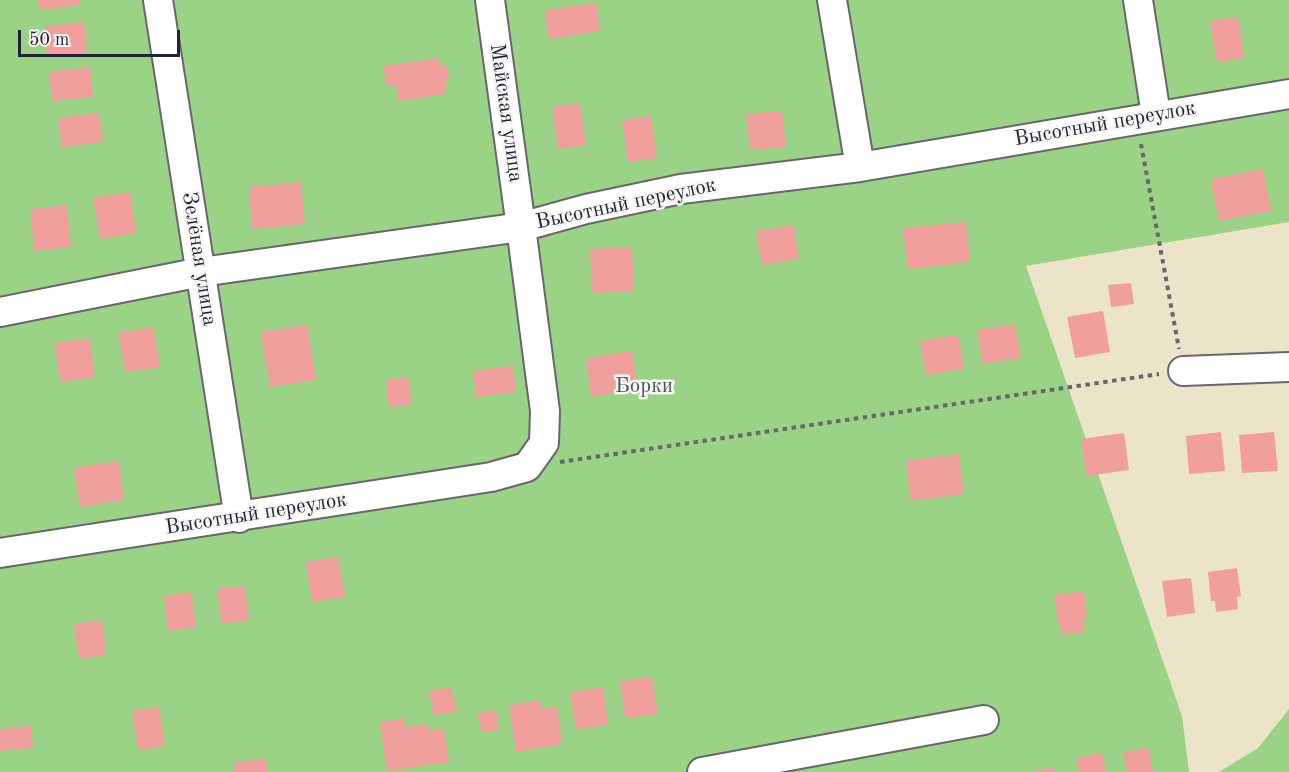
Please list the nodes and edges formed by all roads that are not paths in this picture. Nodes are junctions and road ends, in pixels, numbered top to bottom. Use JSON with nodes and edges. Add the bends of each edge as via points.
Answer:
{"nodes":[{"id":1,"x":158,"y":0,"type":"edge"},
{"id":2,"x":490,"y":0,"type":"edge"},
{"id":3,"x":832,"y":0,"type":"edge"},
{"id":4,"x":1138,"y":0,"type":"edge"},
{"id":5,"x":1289,"y":93,"type":"edge"},
{"id":6,"x":1146,"y":117,"type":"junction"},
{"id":7,"x":860,"y":167,"type":"junction"},
{"id":8,"x":521,"y":227,"type":"junction"},
{"id":9,"x":201,"y":272,"type":"junction"},
{"id":10,"x":0,"y":312,"type":"edge"},
{"id":11,"x":1289,"y":367,"type":"edge"},
{"id":12,"x":1183,"y":370,"type":"road end"},
{"id":13,"x":239,"y":518,"type":"junction"},
{"id":14,"x":0,"y":553,"type":"edge"},
{"id":15,"x":984,"y":720,"type":"dead end"},
{"id":16,"x":702,"y":772,"type":"edge"}],
"edges":[{"from":1,"to":9,"type":"street","name":"Зелёная улица"},
{"from":2,"to":8,"type":"street","name":"Майская улица"},
{"from":3,"to":7,"type":"street"},
{"from":4,"to":6,"type":"street"},
{"from":5,"to":6,"type":"street","name":"Высотный переулок"},
{"from":6,"to":7,"type":"street","name":"Высотный переулок"},
{"from":7,"to":8,"type":"street","name":"Высотный переулок","via":[[681,189],[586,208]]},
{"from":8,"to":9,"type":"street"},
{"from":8,"to":13,"type":"street","name":"Высотный переулок","via":[[544,411],[544,443],[527,466],[491,477]]},
{"from":9,"to":10,"type":"street"},
{"from":9,"to":13,"type":"street","name":"Зелёная улица"},
{"from":11,"to":12,"type":"street"},
{"from":13,"to":14,"type":"street","name":"Высотный переулок"},
{"from":15,"to":16,"type":"street"}]}
